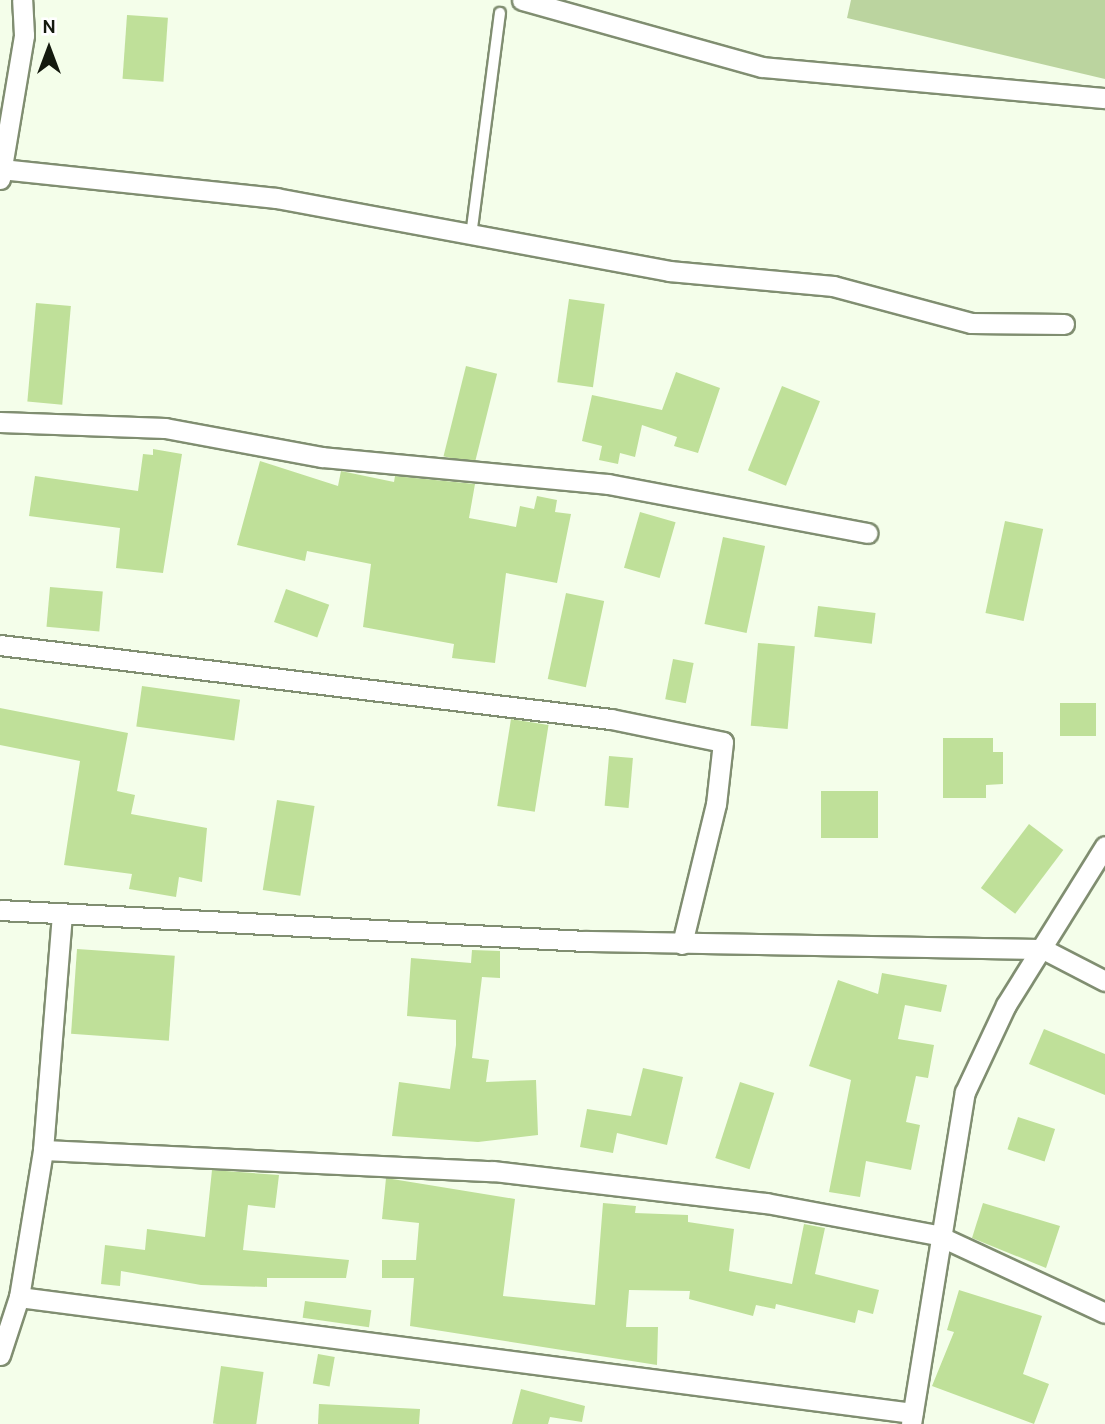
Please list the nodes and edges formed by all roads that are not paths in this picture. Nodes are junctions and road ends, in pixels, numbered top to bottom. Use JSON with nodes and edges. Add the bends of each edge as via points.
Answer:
{"nodes":[{"id":1,"x":22,"y":0,"type":"edge"},
{"id":2,"x":522,"y":0,"type":"edge"},
{"id":3,"x":500,"y":13,"type":"dead end"},
{"id":4,"x":1105,"y":98,"type":"edge"},
{"id":5,"x":1,"y":174,"type":"edge"},
{"id":6,"x":471,"y":237,"type":"junction"},
{"id":7,"x":1064,"y":324,"type":"dead end"},
{"id":8,"x":0,"y":422,"type":"edge"},
{"id":9,"x":867,"y":533,"type":"dead end"},
{"id":10,"x":0,"y":645,"type":"edge"},
{"id":11,"x":1105,"y":846,"type":"edge"},
{"id":12,"x":0,"y":910,"type":"edge"},
{"id":13,"x":62,"y":914,"type":"junction"},
{"id":14,"x":681,"y":944,"type":"junction"},
{"id":15,"x":1043,"y":949,"type":"junction"},
{"id":16,"x":1105,"y":981,"type":"edge"},
{"id":17,"x":43,"y":1150,"type":"junction"},
{"id":18,"x":937,"y":1236,"type":"junction"},
{"id":19,"x":19,"y":1297,"type":"junction"},
{"id":20,"x":1105,"y":1313,"type":"edge"},
{"id":21,"x":0,"y":1355,"type":"edge"},
{"id":22,"x":911,"y":1418,"type":"edge"}],
"edges":[{"from":1,"to":5,"type":"street","via":[[24,35]]},
{"from":2,"to":4,"type":"street","via":[[762,68]]},
{"from":3,"to":6,"type":"lane"},
{"from":5,"to":6,"type":"street","via":[[276,198]]},
{"from":6,"to":7,"type":"street","via":[[669,271],[833,286],[971,323]]},
{"from":8,"to":9,"type":"street","via":[[165,428],[322,457],[608,484]]},
{"from":10,"to":14,"type":"street","via":[[611,719],[723,741],[716,804]]},
{"from":11,"to":15,"type":"street"},
{"from":12,"to":13,"type":"street"},
{"from":13,"to":14,"type":"street"},
{"from":13,"to":17,"type":"street"},
{"from":14,"to":15,"type":"street"},
{"from":15,"to":16,"type":"street"},
{"from":15,"to":18,"type":"street","via":[[1006,1005],[965,1092]]},
{"from":17,"to":18,"type":"street","via":[[494,1171],[766,1203]]},
{"from":17,"to":19,"type":"street"},
{"from":18,"to":20,"type":"street"},
{"from":18,"to":22,"type":"street"},
{"from":19,"to":21,"type":"street"},
{"from":19,"to":22,"type":"street"}]}
